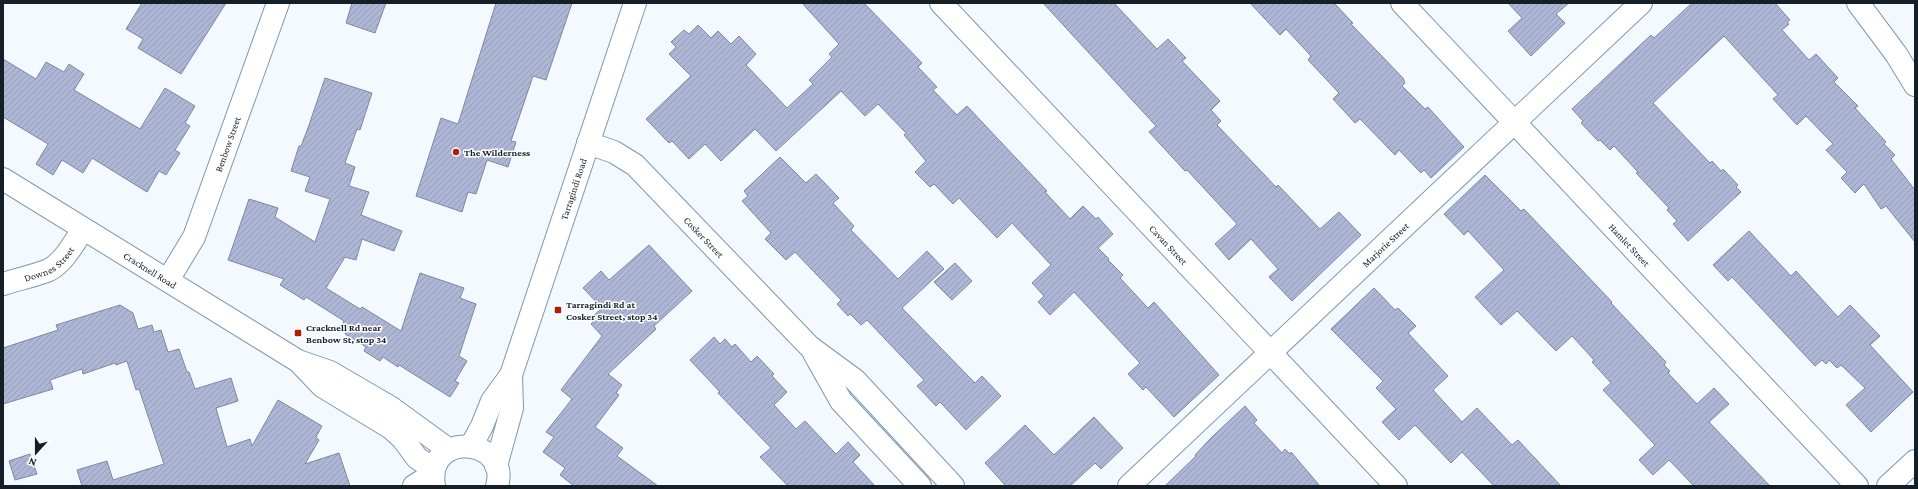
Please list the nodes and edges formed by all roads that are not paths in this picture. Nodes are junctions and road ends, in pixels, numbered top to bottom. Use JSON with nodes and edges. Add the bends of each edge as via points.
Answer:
{"nodes":[{"id":1,"x":278,"y":3,"type":"edge"},
{"id":2,"x":635,"y":3,"type":"edge"},
{"id":3,"x":941,"y":3,"type":"edge"},
{"id":4,"x":1402,"y":3,"type":"edge"},
{"id":5,"x":1641,"y":3,"type":"edge"},
{"id":6,"x":1858,"y":3,"type":"edge"},
{"id":7,"x":1915,"y":85,"type":"edge"},
{"id":8,"x":1513,"y":122,"type":"junction"},
{"id":9,"x":588,"y":143,"type":"junction"},
{"id":10,"x":3,"y":179,"type":"edge"},
{"id":11,"x":83,"y":229,"type":"junction"},
{"id":12,"x":168,"y":280,"type":"junction"},
{"id":13,"x":3,"y":284,"type":"edge"},
{"id":14,"x":810,"y":347,"type":"junction"},
{"id":15,"x":1270,"y":353,"type":"junction"},
{"id":16,"x":298,"y":361,"type":"junction"},
{"id":17,"x":511,"y":374,"type":"junction"},
{"id":18,"x":471,"y":446,"type":"junction"},
{"id":19,"x":449,"y":450,"type":"junction"},
{"id":20,"x":1915,"y":461,"type":"edge"},
{"id":21,"x":434,"y":476,"type":"edge"},
{"id":22,"x":499,"y":480,"type":"edge"},
{"id":23,"x":414,"y":486,"type":"edge"},
{"id":24,"x":920,"y":486,"type":"edge"},
{"id":25,"x":953,"y":486,"type":"edge"},
{"id":26,"x":1129,"y":486,"type":"edge"},
{"id":27,"x":1396,"y":486,"type":"edge"},
{"id":28,"x":1857,"y":486,"type":"edge"},
{"id":29,"x":1888,"y":486,"type":"edge"}],
"edges":[{"from":1,"to":12,"type":"street","name":"Benbow Street","via":[[194,237]]},
{"from":2,"to":9,"type":"street","name":"Tarragindi Road"},
{"from":3,"to":15,"type":"street","name":"Cavan Street"},
{"from":4,"to":8,"type":"street","name":"Hamlet Street"},
{"from":5,"to":8,"type":"street","name":"Marjorie Street"},
{"from":6,"to":7,"type":"street"},
{"from":8,"to":15,"type":"street","name":"Marjorie Street"},
{"from":8,"to":28,"type":"street","name":"Hamlet Street"},
{"from":9,"to":14,"type":"street","name":"Cosker Street","via":[[614,152],[635,165]]},
{"from":9,"to":17,"type":"street","name":"Tarragindi Road"},
{"from":10,"to":11,"type":"street","name":"Cracknell Road"},
{"from":11,"to":12,"type":"street","name":"Cracknell Road"},
{"from":11,"to":13,"type":"street","name":"Downes Street","via":[[66,255],[54,266]]},
{"from":12,"to":16,"type":"street","name":"Cracknell Road"},
{"from":14,"to":24,"type":"street","name":"Cosker Street","via":[[841,401]]},
{"from":14,"to":25,"type":"street","name":"Cosker Street","via":[[855,380]]},
{"from":15,"to":26,"type":"street","name":"Marjorie Street"},
{"from":15,"to":27,"type":"street","name":"Cavan Street"},
{"from":16,"to":19,"type":"street","name":"Cracknell Road","via":[[330,372],[390,407]]},
{"from":16,"to":21,"type":"street","name":"Cracknell Road","via":[[322,386],[391,428]]},
{"from":17,"to":18,"type":"street","name":"Tarragindi Road","via":[[492,401]]},
{"from":17,"to":22,"type":"street","name":"Tarragindi Road","via":[[512,408]]},
{"from":18,"to":19,"type":"street"},
{"from":18,"to":22,"type":"street","via":[[486,453]]},
{"from":19,"to":21,"type":"street","via":[[442,455]]},
{"from":20,"to":29,"type":"street"},
{"from":21,"to":23,"type":"street"}]}
